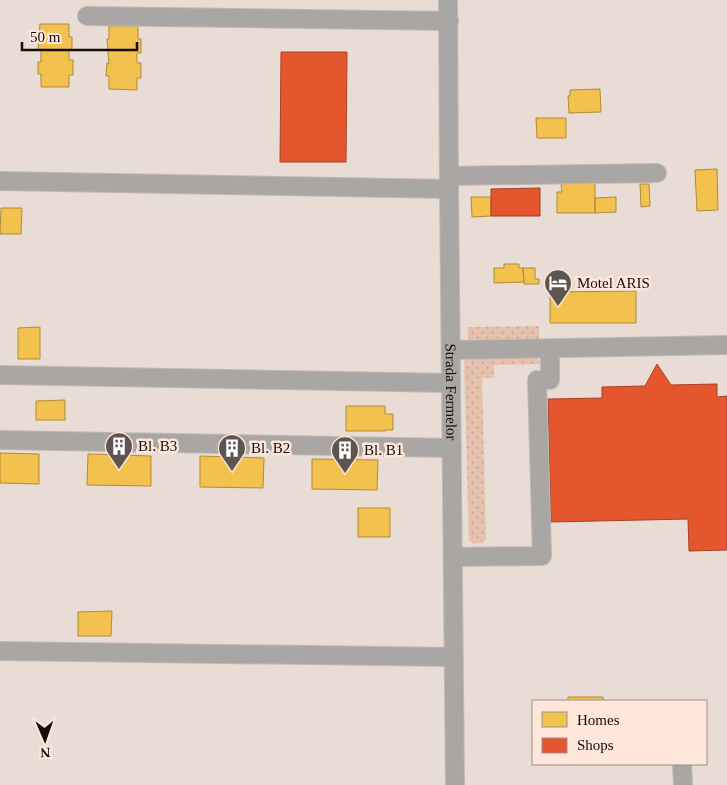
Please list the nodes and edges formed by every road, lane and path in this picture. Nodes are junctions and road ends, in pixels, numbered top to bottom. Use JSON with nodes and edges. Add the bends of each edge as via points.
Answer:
{"nodes":[{"id":1,"x":448,"y":0,"type":"edge"},
{"id":2,"x":87,"y":16,"type":"dead end"},
{"id":3,"x":448,"y":21,"type":"junction"},
{"id":4,"x":656,"y":172,"type":"dead end"},
{"id":5,"x":0,"y":181,"type":"edge"},
{"id":6,"x":449,"y":182,"type":"junction"},
{"id":7,"x":727,"y":345,"type":"edge"},
{"id":8,"x":550,"y":349,"type":"junction"},
{"id":9,"x":451,"y":350,"type":"junction"},
{"id":10,"x":0,"y":375,"type":"edge"},
{"id":11,"x":451,"y":383,"type":"junction"},
{"id":12,"x":0,"y":440,"type":"edge"},
{"id":13,"x":452,"y":448,"type":"junction"},
{"id":14,"x":452,"y":557,"type":"junction"},
{"id":15,"x":0,"y":651,"type":"edge"},
{"id":16,"x":453,"y":656,"type":"junction"},
{"id":17,"x":682,"y":765,"type":"edge"},
{"id":18,"x":455,"y":785,"type":"edge"},
{"id":19,"x":683,"y":785,"type":"edge"}],
"edges":[{"from":1,"to":3,"type":"street","name":"Strada Fermelor"},
{"from":2,"to":3,"type":"street"},
{"from":3,"to":6,"type":"street","name":"Strada Fermelor"},
{"from":4,"to":6,"type":"street"},
{"from":5,"to":6,"type":"street"},
{"from":6,"to":9,"type":"street","name":"Strada Fermelor"},
{"from":7,"to":8,"type":"street"},
{"from":8,"to":9,"type":"street"},
{"from":8,"to":14,"type":"street","via":[[544,380],[542,556]]},
{"from":9,"to":11,"type":"street","name":"Strada Fermelor"},
{"from":10,"to":11,"type":"street"},
{"from":11,"to":13,"type":"street","name":"Strada Fermelor"},
{"from":12,"to":13,"type":"street"},
{"from":13,"to":14,"type":"street","name":"Strada Fermelor"},
{"from":14,"to":16,"type":"street","name":"Strada Fermelor"},
{"from":15,"to":16,"type":"street"},
{"from":16,"to":18,"type":"street","name":"Strada Fermelor"},
{"from":17,"to":19,"type":"street"}]}
